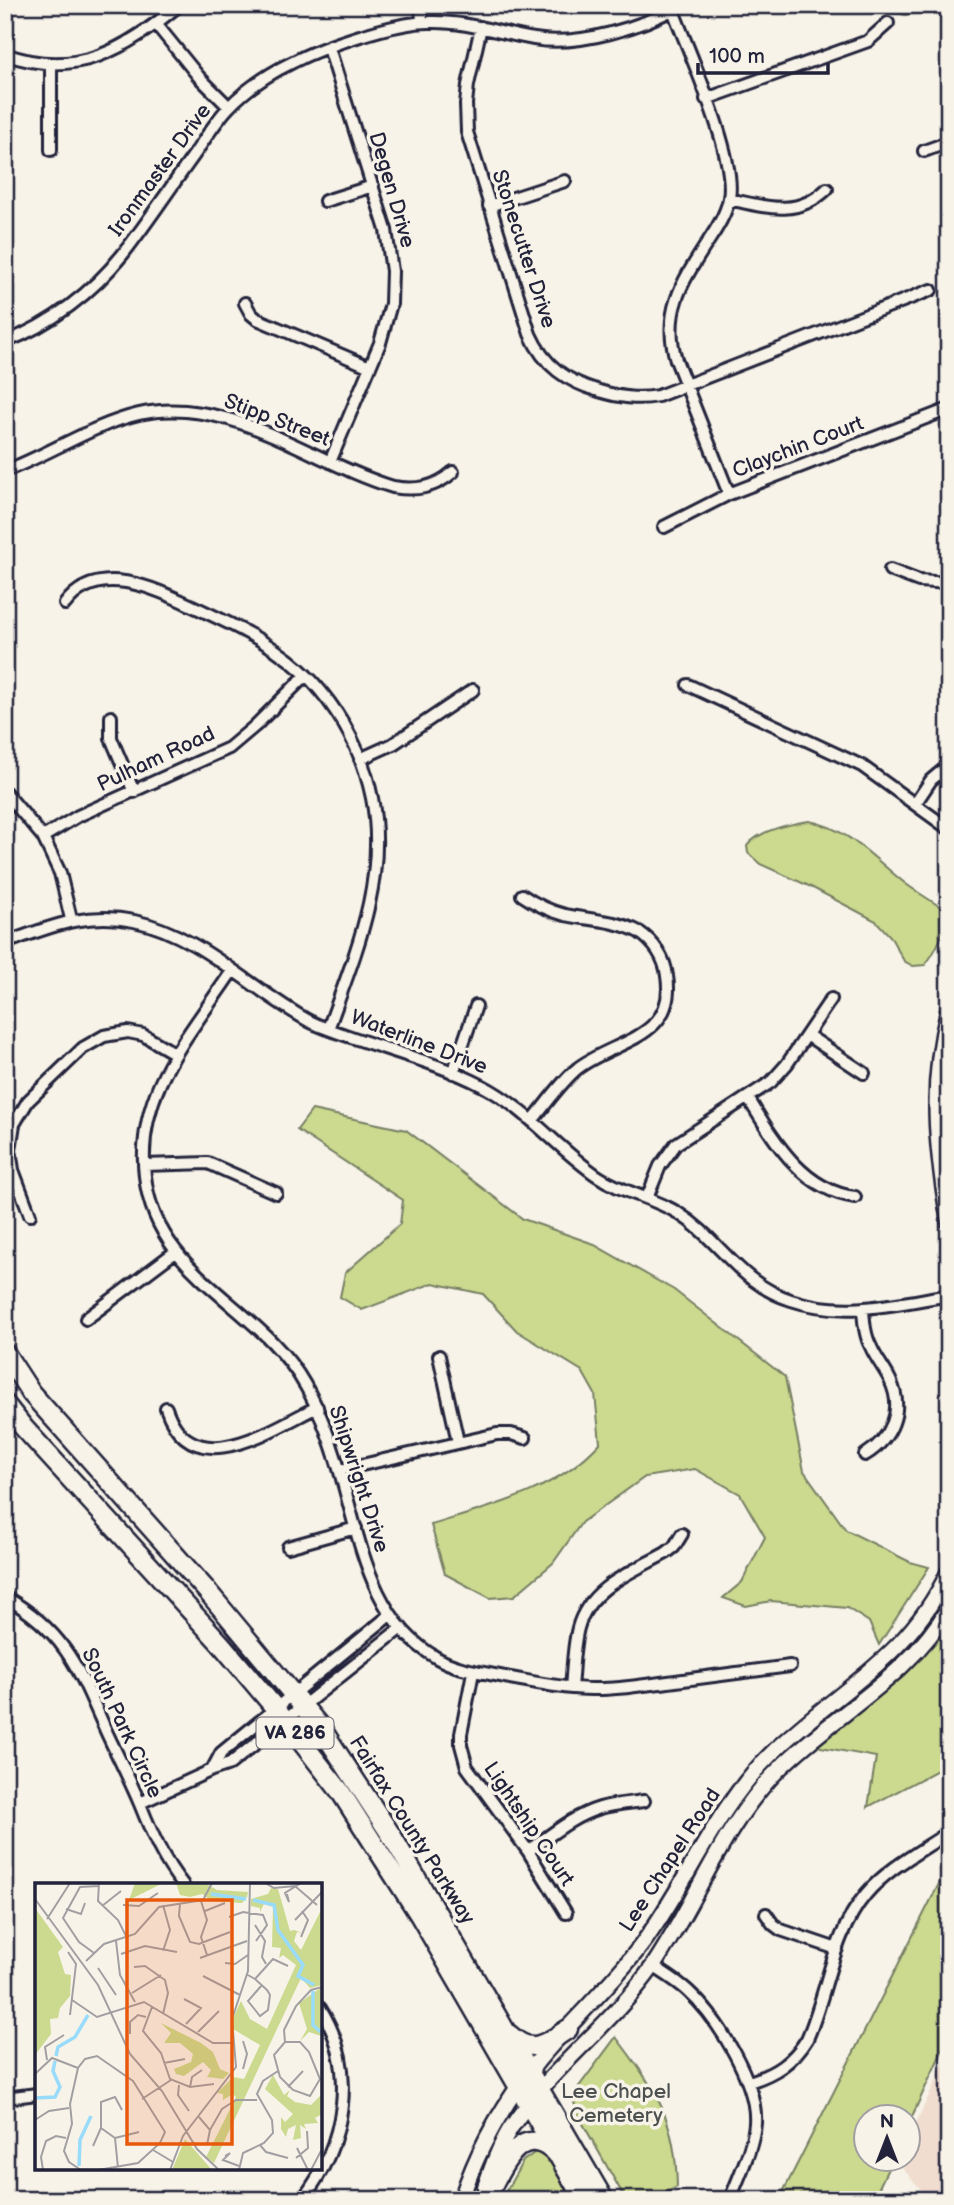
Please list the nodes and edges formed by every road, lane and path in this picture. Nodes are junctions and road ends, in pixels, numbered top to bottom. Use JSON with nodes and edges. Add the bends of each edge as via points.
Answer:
{"nodes":[{"id":1,"x":179,"y":5,"type":"edge"},
{"id":2,"x":421,"y":5,"type":"edge"},
{"id":3,"x":677,"y":8,"type":"edge"},
{"id":4,"x":422,"y":22,"type":"junction"},
{"id":5,"x":888,"y":23,"type":"dead end"},
{"id":6,"x":156,"y":24,"type":"junction"},
{"id":7,"x":481,"y":27,"type":"junction"},
{"id":8,"x":329,"y":48,"type":"junction"},
{"id":9,"x":5,"y":54,"type":"edge"},
{"id":10,"x":51,"y":64,"type":"junction"},
{"id":11,"x":706,"y":99,"type":"junction"},
{"id":12,"x":229,"y":107,"type":"junction"},
{"id":13,"x":949,"y":142,"type":"edge"},
{"id":14,"x":51,"y":150,"type":"dead end"},
{"id":15,"x":924,"y":151,"type":"dead end"},
{"id":16,"x":565,"y":181,"type":"dead end"},
{"id":17,"x":373,"y":186,"type":"junction"},
{"id":18,"x":827,"y":189,"type":"dead end"},
{"id":19,"x":729,"y":199,"type":"junction"},
{"id":20,"x":326,"y":201,"type":"dead end"},
{"id":21,"x":489,"y":206,"type":"junction"},
{"id":22,"x":931,"y":290,"type":"dead end"},
{"id":23,"x":245,"y":303,"type":"dead end"},
{"id":24,"x":5,"y":342,"type":"edge"},
{"id":25,"x":370,"y":367,"type":"junction"},
{"id":26,"x":686,"y":386,"type":"junction"},
{"id":27,"x":949,"y":410,"type":"edge"},
{"id":28,"x":330,"y":462,"type":"junction"},
{"id":29,"x":5,"y":471,"type":"edge"},
{"id":30,"x":453,"y":472,"type":"dead end"},
{"id":31,"x":729,"y":494,"type":"junction"},
{"id":32,"x":664,"y":527,"type":"dead end"},
{"id":33,"x":890,"y":570,"type":"dead end"},
{"id":34,"x":949,"y":583,"type":"edge"},
{"id":35,"x":65,"y":604,"type":"dead end"},
{"id":36,"x":306,"y":675,"type":"junction"},
{"id":37,"x":688,"y":685,"type":"dead end"},
{"id":38,"x":473,"y":690,"type":"dead end"},
{"id":39,"x":111,"y":717,"type":"dead end"},
{"id":40,"x":360,"y":759,"type":"junction"},
{"id":41,"x":949,"y":765,"type":"edge"},
{"id":42,"x":5,"y":792,"type":"edge"},
{"id":43,"x":134,"y":792,"type":"junction"},
{"id":44,"x":915,"y":804,"type":"junction"},
{"id":45,"x":949,"y":829,"type":"edge"},
{"id":46,"x":43,"y":837,"type":"junction"},
{"id":47,"x":522,"y":895,"type":"dead end"},
{"id":48,"x":71,"y":919,"type":"junction"},
{"id":49,"x":5,"y":943,"type":"edge"},
{"id":50,"x":232,"y":971,"type":"junction"},
{"id":51,"x":831,"y":999,"type":"dead end"},
{"id":52,"x":475,"y":1006,"type":"dead end"},
{"id":53,"x":949,"y":1008,"type":"edge"},
{"id":54,"x":328,"y":1029,"type":"junction"},
{"id":55,"x":807,"y":1035,"type":"junction"},
{"id":56,"x":176,"y":1054,"type":"junction"},
{"id":57,"x":453,"y":1073,"type":"junction"},
{"id":58,"x":864,"y":1073,"type":"dead end"},
{"id":59,"x":748,"y":1098,"type":"junction"},
{"id":60,"x":532,"y":1121,"type":"junction"},
{"id":61,"x":144,"y":1165,"type":"junction"},
{"id":62,"x":276,"y":1193,"type":"dead end"},
{"id":63,"x":855,"y":1197,"type":"dead end"},
{"id":64,"x":648,"y":1198,"type":"junction"},
{"id":65,"x":30,"y":1215,"type":"dead end"},
{"id":66,"x":949,"y":1222,"type":"edge"},
{"id":67,"x":175,"y":1252,"type":"junction"},
{"id":68,"x":949,"y":1295,"type":"edge"},
{"id":69,"x":863,"y":1310,"type":"junction"},
{"id":70,"x":86,"y":1319,"type":"dead end"},
{"id":71,"x":5,"y":1353,"type":"edge"},
{"id":72,"x":439,"y":1356,"type":"dead end"},
{"id":73,"x":5,"y":1404,"type":"edge"},
{"id":74,"x":317,"y":1407,"type":"junction"},
{"id":75,"x":166,"y":1408,"type":"dead end"},
{"id":76,"x":526,"y":1438,"type":"dead end"},
{"id":77,"x":458,"y":1442,"type":"junction"},
{"id":78,"x":864,"y":1455,"type":"dead end"},
{"id":79,"x":340,"y":1470,"type":"junction"},
{"id":80,"x":355,"y":1528,"type":"junction"},
{"id":81,"x":682,"y":1534,"type":"dead end"},
{"id":82,"x":288,"y":1547,"type":"dead end"},
{"id":83,"x":949,"y":1571,"type":"edge"},
{"id":84,"x":5,"y":1597,"type":"edge"},
{"id":85,"x":949,"y":1607,"type":"edge"},
{"id":86,"x":390,"y":1615,"type":"junction"},
{"id":87,"x":401,"y":1628,"type":"junction"},
{"id":88,"x":790,"y":1666,"type":"dead end"},
{"id":89,"x":473,"y":1672,"type":"junction"},
{"id":90,"x":571,"y":1688,"type":"junction"},
{"id":91,"x":299,"y":1699,"type":"junction"},
{"id":92,"x":281,"y":1715,"type":"junction"},
{"id":93,"x":794,"y":1733,"type":"junction"},
{"id":94,"x":804,"y":1746,"type":"junction"},
{"id":95,"x":212,"y":1770,"type":"junction"},
{"id":96,"x":644,"y":1801,"type":"dead end"},
{"id":97,"x":140,"y":1803,"type":"junction"},
{"id":98,"x":949,"y":1832,"type":"edge"},
{"id":99,"x":528,"y":1851,"type":"junction"},
{"id":100,"x":181,"y":1883,"type":"edge"},
{"id":101,"x":566,"y":1913,"type":"dead end"},
{"id":102,"x":766,"y":1914,"type":"dead end"},
{"id":103,"x":837,"y":1949,"type":"junction"},
{"id":104,"x":653,"y":1966,"type":"junction"},
{"id":105,"x":322,"y":2012,"type":"edge"},
{"id":106,"x":503,"y":2027,"type":"junction"},
{"id":107,"x":568,"y":2029,"type":"junction"},
{"id":108,"x":524,"y":2080,"type":"junction"},
{"id":109,"x":749,"y":2082,"type":"junction"},
{"id":110,"x":35,"y":2094,"type":"edge"},
{"id":111,"x":534,"y":2097,"type":"junction"},
{"id":112,"x":5,"y":2098,"type":"edge"},
{"id":113,"x":559,"y":2156,"type":"junction"},
{"id":114,"x":302,"y":2200,"type":"edge"},
{"id":115,"x":461,"y":2200,"type":"edge"},
{"id":116,"x":483,"y":2200,"type":"edge"},
{"id":117,"x":584,"y":2200,"type":"edge"},
{"id":118,"x":604,"y":2200,"type":"edge"},
{"id":119,"x":730,"y":2200,"type":"edge"}],
"edges":[{"from":1,"to":6,"type":"street"},
{"from":2,"to":4,"type":"street"},
{"from":3,"to":7,"type":"street","name":"Ironmaster Drive","via":[[574,41],[535,40]]},
{"from":3,"to":11,"type":"street"},
{"from":4,"to":7,"type":"street","name":"Ironmaster Drive"},
{"from":4,"to":8,"type":"street","name":"Ironmaster Drive"},
{"from":5,"to":11,"type":"street","via":[[868,41]]},
{"from":6,"to":10,"type":"street","via":[[109,53]]},
{"from":6,"to":12,"type":"street"},
{"from":7,"to":21,"type":"street","name":"Stonecutter Drive","via":[[466,118]]},
{"from":8,"to":12,"type":"street","name":"Ironmaster Drive","via":[[281,68]]},
{"from":8,"to":17,"type":"street","name":"Degen Drive"},
{"from":9,"to":10,"type":"street"},
{"from":10,"to":14,"type":"street"},
{"from":11,"to":19,"type":"street","via":[[728,162]]},
{"from":12,"to":24,"type":"street","name":"Ironmaster Drive","via":[[107,273],[43,323]]},
{"from":13,"to":15,"type":"street"},
{"from":16,"to":21,"type":"street"},
{"from":17,"to":20,"type":"street"},
{"from":17,"to":25,"type":"street","name":"Degen Drive","via":[[389,241],[392,288],[388,319]]},
{"from":18,"to":19,"type":"street","via":[[816,200],[790,207]]},
{"from":19,"to":26,"type":"street","via":[[674,304],[671,337]]},
{"from":21,"to":26,"type":"street","name":"Stonecutter Drive","via":[[530,334],[552,368],[579,385],[629,398],[658,396]]},
{"from":22,"to":26,"type":"street","name":"Stonecutter Drive"},
{"from":23,"to":25,"type":"street","via":[[257,319]]},
{"from":25,"to":28,"type":"street","name":"Degen Drive"},
{"from":26,"to":31,"type":"street"},
{"from":27,"to":31,"type":"street","name":"Claychin Court"},
{"from":28,"to":29,"type":"street","name":"Stipp Street","via":[[224,418],[169,411],[117,421]]},
{"from":28,"to":30,"type":"street","name":"Stipp Street","via":[[403,488],[430,487]]},
{"from":31,"to":32,"type":"street","name":"Claychin Court"},
{"from":33,"to":34,"type":"street","via":[[919,581]]},
{"from":35,"to":36,"type":"street","via":[[74,594],[96,584],[147,586],[257,638]]},
{"from":36,"to":40,"type":"street","via":[[343,723]]},
{"from":36,"to":43,"type":"street","name":"Pulham Road","via":[[229,748]]},
{"from":37,"to":44,"type":"street","via":[[862,766]]},
{"from":38,"to":40,"type":"street","via":[[393,744]]},
{"from":39,"to":43,"type":"street","via":[[111,738]]},
{"from":40,"to":54,"type":"street","via":[[375,817],[375,873],[364,926]]},
{"from":41,"to":44,"type":"street","via":[[931,780]]},
{"from":42,"to":46,"type":"street"},
{"from":43,"to":46,"type":"street","name":"Pulham Road"},
{"from":44,"to":45,"type":"street"},
{"from":46,"to":48,"type":"street","via":[[60,873]]},
{"from":47,"to":60,"type":"street","via":[[558,913],[637,931],[659,952],[668,979],[667,999],[655,1024],[639,1038],[576,1070]]},
{"from":48,"to":49,"type":"street","name":"Waterline Drive"},
{"from":48,"to":50,"type":"street","name":"Waterline Drive","via":[[114,918],[154,926],[182,938]]},
{"from":50,"to":54,"type":"street","name":"Waterline Drive","via":[[293,1012]]},
{"from":50,"to":56,"type":"street","name":"Shipwright Drive"},
{"from":51,"to":55,"type":"street"},
{"from":52,"to":57,"type":"street"},
{"from":53,"to":66,"type":"main road","via":[[935,1119]]},
{"from":54,"to":57,"type":"street","name":"Waterline Drive"},
{"from":55,"to":58,"type":"street"},
{"from":55,"to":59,"type":"street","via":[[777,1076]]},
{"from":56,"to":61,"type":"street","name":"Shipwright Drive","via":[[148,1112]]},
{"from":56,"to":65,"type":"street","via":[[142,1035],[104,1035],[83,1048],[28,1101],[14,1124],[10,1150]]},
{"from":57,"to":60,"type":"street","name":"Waterline Drive","via":[[484,1087]]},
{"from":59,"to":63,"type":"street","via":[[792,1163],[832,1192]]},
{"from":59,"to":64,"type":"street","via":[[676,1144],[660,1166]]},
{"from":60,"to":64,"type":"street","name":"Waterline Drive","via":[[597,1176]]},
{"from":61,"to":62,"type":"street","via":[[208,1163]]},
{"from":61,"to":67,"type":"street","name":"Shipwright Drive","via":[[151,1205]]},
{"from":64,"to":69,"type":"street","name":"Waterline Drive","via":[[691,1222],[737,1268],[770,1291],[812,1306]]},
{"from":67,"to":70,"type":"street"},
{"from":67,"to":74,"type":"street","name":"Shipwright Drive","via":[[278,1348]]},
{"from":68,"to":69,"type":"street","name":"Waterline Drive"},
{"from":69,"to":78,"type":"street","via":[[870,1346],[889,1377],[896,1400],[889,1433],[881,1446]]},
{"from":71,"to":91,"type":"highway","name":"Fairfax County Parkway","number":"VA 286","via":[[31,1393]]},
{"from":72,"to":77,"type":"street"},
{"from":73,"to":92,"type":"highway","name":"Fairfax County Parkway","number":"VA 286"},
{"from":74,"to":75,"type":"street","via":[[242,1443],[218,1448],[198,1444],[178,1432]]},
{"from":74,"to":79,"type":"street","name":"Shipwright Drive"},
{"from":76,"to":77,"type":"street","via":[[504,1434]]},
{"from":77,"to":79,"type":"street"},
{"from":79,"to":80,"type":"street","name":"Shipwright Drive"},
{"from":80,"to":82,"type":"street"},
{"from":80,"to":86,"type":"street","name":"Shipwright Drive","via":[[373,1583]]},
{"from":81,"to":90,"type":"street","via":[[666,1553],[611,1583],[590,1603],[578,1630]]},
{"from":83,"to":93,"type":"main road","name":"Lee Chapel Road","via":[[898,1647]]},
{"from":84,"to":97,"type":"street","name":"South Park Circle","via":[[42,1622],[69,1654]]},
{"from":85,"to":94,"type":"main road","name":"Lee Chapel Road","via":[[890,1677]]},
{"from":86,"to":87,"type":"street","name":"Shipwright Drive"},
{"from":86,"to":91,"type":"street"},
{"from":87,"to":89,"type":"street","name":"Shipwright Drive","via":[[437,1658]]},
{"from":87,"to":91,"type":"street"},
{"from":88,"to":90,"type":"street","name":"Shipwright Drive","via":[[620,1688]]},
{"from":89,"to":90,"type":"street","name":"Shipwright Drive"},
{"from":89,"to":99,"type":"street","name":"Lightship Court","via":[[461,1734],[464,1759],[472,1777]]},
{"from":91,"to":92,"type":"street"},
{"from":91,"to":92,"type":"street"},
{"from":91,"to":106,"type":"highway","name":"Fairfax County Parkway","number":"VA 286","via":[[393,1838]]},
{"from":92,"to":95,"type":"street","via":[[230,1764]]},
{"from":92,"to":95,"type":"street","via":[[221,1752]]},
{"from":92,"to":108,"type":"highway","name":"Fairfax County Parkway","number":"VA 286","via":[[340,1791]]},
{"from":93,"to":94,"type":"main road"},
{"from":93,"to":107,"type":"main road","name":"Lee Chapel Road","via":[[741,1787],[639,1947]]},
{"from":94,"to":104,"type":"main road","name":"Lee Chapel Road","via":[[746,1809]]},
{"from":95,"to":97,"type":"street"},
{"from":96,"to":99,"type":"street","via":[[591,1811]]},
{"from":97,"to":100,"type":"street","name":"South Park Circle","via":[[155,1843]]},
{"from":98,"to":103,"type":"street","via":[[872,1887],[854,1909]]},
{"from":99,"to":101,"type":"street","name":"Lightship Court"},
{"from":102,"to":103,"type":"street","via":[[784,1931]]},
{"from":103,"to":109,"type":"street","via":[[802,2048],[782,2068]]},
{"from":104,"to":109,"type":"street","via":[[702,2005]]},
{"from":104,"to":111,"type":"main road","name":"Lee Chapel Road"},
{"from":105,"to":114,"type":"street","via":[[340,2058],[342,2112],[329,2158]]},
{"from":106,"to":107,"type":"highway","via":[[519,2043],[532,2046]]},
{"from":106,"to":108,"type":"highway","name":"Fairfax County Parkway","number":"VA 286"},
{"from":107,"to":108,"type":"main road","name":"Lee Chapel Road"},
{"from":108,"to":111,"type":"highway","name":"Fairfax County Parkway","number":"VA 286"},
{"from":108,"to":115,"type":"main road","name":"Lee Chapel Road","via":[[481,2149]]},
{"from":109,"to":119,"type":"street","via":[[755,2130]]},
{"from":110,"to":112,"type":"street"},
{"from":111,"to":113,"type":"highway","name":"Fairfax County Parkway","number":"VA 286"},
{"from":111,"to":116,"type":"main road","name":"Lee Chapel Road","via":[[496,2157]]},
{"from":111,"to":118,"type":"highway","name":"Fairfax County Parkway","number":"VA 286"},
{"from":113,"to":116,"type":"highway","via":[[536,2141],[523,2144],[509,2156]]},
{"from":113,"to":117,"type":"highway","name":"Fairfax County Parkway","number":"VA 286"}]}
